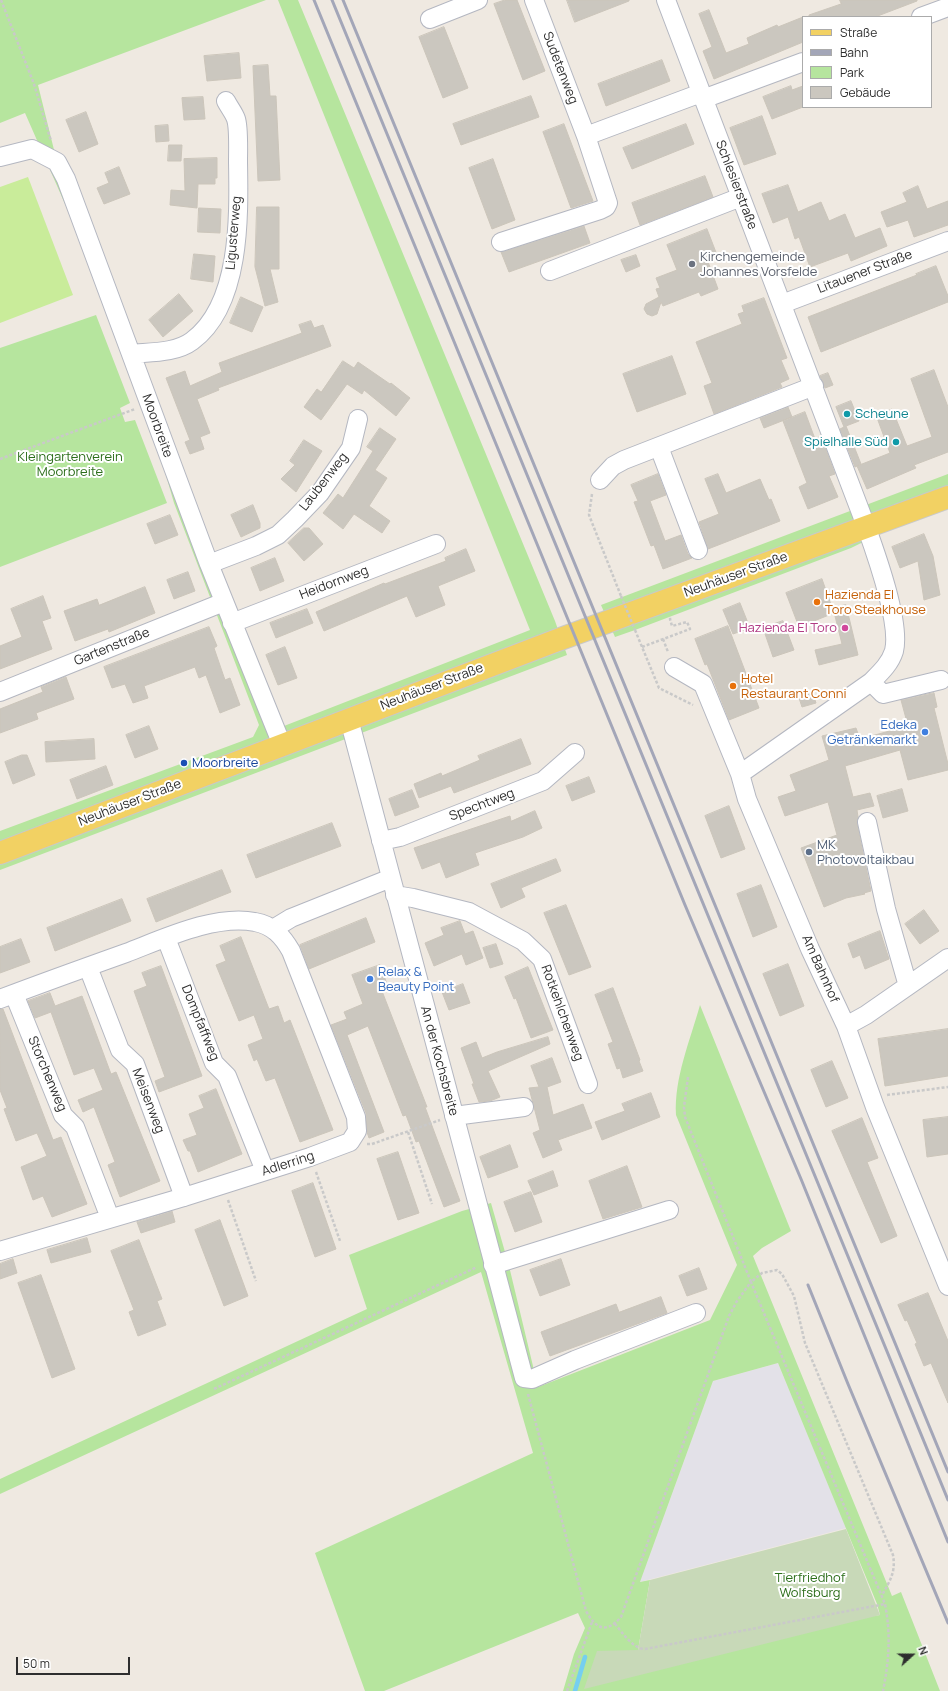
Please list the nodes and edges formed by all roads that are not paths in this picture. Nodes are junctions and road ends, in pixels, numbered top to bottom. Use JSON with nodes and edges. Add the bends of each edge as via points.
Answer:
{"nodes":[{"id":1,"x":478,"y":0,"type":"edge"},
{"id":2,"x":534,"y":0,"type":"edge"},
{"id":3,"x":666,"y":0,"type":"edge"},
{"id":4,"x":948,"y":7,"type":"edge"},
{"id":5,"x":924,"y":16,"type":"edge"},
{"id":6,"x":430,"y":19,"type":"dead end"},
{"id":7,"x":802,"y":62,"type":"edge"},
{"id":8,"x":702,"y":96,"type":"junction"},
{"id":9,"x":226,"y":101,"type":"dead end"},
{"id":10,"x":586,"y":136,"type":"junction"},
{"id":11,"x":0,"y":157,"type":"edge"},
{"id":12,"x":741,"y":197,"type":"junction"},
{"id":13,"x":948,"y":241,"type":"edge"},
{"id":14,"x":501,"y":242,"type":"dead end"},
{"id":15,"x":550,"y":271,"type":"dead end"},
{"id":16,"x":782,"y":304,"type":"junction"},
{"id":17,"x":131,"y":354,"type":"junction"},
{"id":18,"x":814,"y":386,"type":"junction"},
{"id":19,"x":358,"y":419,"type":"dead end"},
{"id":20,"x":659,"y":447,"type":"junction"},
{"id":21,"x":600,"y":480,"type":"road end"},
{"id":22,"x":948,"y":497,"type":"edge"},
{"id":23,"x":866,"y":526,"type":"junction"},
{"id":24,"x":436,"y":544,"type":"dead end"},
{"id":25,"x":698,"y":550,"type":"dead end"},
{"id":26,"x":209,"y":564,"type":"junction"},
{"id":27,"x":224,"y":602,"type":"junction"},
{"id":28,"x":232,"y":623,"type":"junction"},
{"id":29,"x":674,"y":667,"type":"dead end"},
{"id":30,"x":941,"y":680,"type":"dead end"},
{"id":31,"x":871,"y":682,"type":"junction"},
{"id":32,"x":0,"y":692,"type":"edge"},
{"id":33,"x":349,"y":719,"type":"junction"},
{"id":34,"x":282,"y":745,"type":"junction"},
{"id":35,"x":575,"y":753,"type":"dead end"},
{"id":36,"x":740,"y":774,"type":"junction"},
{"id":37,"x":867,"y":822,"type":"dead end"},
{"id":38,"x":381,"y":840,"type":"junction"},
{"id":39,"x":0,"y":853,"type":"edge"},
{"id":40,"x":391,"y":878,"type":"junction"},
{"id":41,"x":396,"y":895,"type":"junction"},
{"id":42,"x":273,"y":928,"type":"junction"},
{"id":43,"x":166,"y":938,"type":"junction"},
{"id":44,"x":948,"y":958,"type":"edge"},
{"id":45,"x":88,"y":967,"type":"junction"},
{"id":46,"x":908,"y":986,"type":"junction"},
{"id":47,"x":7,"y":997,"type":"edge"},
{"id":48,"x":846,"y":1026,"type":"junction"},
{"id":49,"x":588,"y":1084,"type":"dead end"},
{"id":50,"x":524,"y":1107,"type":"dead end"},
{"id":51,"x":454,"y":1116,"type":"junction"},
{"id":52,"x":265,"y":1172,"type":"junction"},
{"id":53,"x":184,"y":1197,"type":"junction"},
{"id":54,"x":668,"y":1210,"type":"dead end"},
{"id":55,"x":110,"y":1218,"type":"junction"},
{"id":56,"x":0,"y":1251,"type":"edge"},
{"id":57,"x":493,"y":1263,"type":"junction"},
{"id":58,"x":948,"y":1286,"type":"edge"},
{"id":59,"x":696,"y":1313,"type":"dead end"}],
"edges":[{"from":1,"to":6,"type":"street"},
{"from":2,"to":10,"type":"street","name":"Sudetenweg"},
{"from":3,"to":8,"type":"street","name":"Schlesierstraße"},
{"from":4,"to":5,"type":"street"},
{"from":7,"to":8,"type":"street"},
{"from":8,"to":10,"type":"street"},
{"from":8,"to":12,"type":"street","name":"Schlesierstraße"},
{"from":9,"to":17,"type":"street","name":"Ligusterweg","via":[[237,120],[239,210],[230,278],[219,308],[206,329],[177,349]]},
{"from":10,"to":14,"type":"street","name":"Sudetenweg","via":[[607,199],[606,207]]},
{"from":11,"to":17,"type":"street","name":"Moorbreite","via":[[32,149],[57,162]]},
{"from":12,"to":15,"type":"street"},
{"from":12,"to":16,"type":"street","name":"Schlesierstraße"},
{"from":13,"to":16,"type":"street","name":"Litauener Straße"},
{"from":16,"to":18,"type":"street","name":"Schlesierstraße"},
{"from":17,"to":26,"type":"street","name":"Moorbreite"},
{"from":18,"to":20,"type":"street"},
{"from":18,"to":23,"type":"street","name":"Schlesierstraße"},
{"from":19,"to":26,"type":"street","name":"Laubenweg","via":[[351,448],[320,493],[295,519],[278,534],[256,546]]},
{"from":20,"to":21,"type":"street","via":[[613,466]]},
{"from":20,"to":25,"type":"street"},
{"from":22,"to":23,"type":"main road","name":"Neuhäuser Straße"},
{"from":23,"to":31,"type":"street","via":[[891,606],[896,633],[894,651],[886,668]]},
{"from":23,"to":33,"type":"main road","name":"Neuhäuser Straße"},
{"from":24,"to":28,"type":"street","name":"Heidornweg"},
{"from":26,"to":27,"type":"street","name":"Moorbreite"},
{"from":27,"to":28,"type":"street","name":"Moorbreite"},
{"from":27,"to":32,"type":"street","name":"Gartenstraße"},
{"from":28,"to":34,"type":"street","name":"Moorbreite"},
{"from":29,"to":36,"type":"street","name":"Am Bahnhof","via":[[703,684]]},
{"from":30,"to":31,"type":"street","via":[[883,694]]},
{"from":31,"to":36,"type":"street"},
{"from":33,"to":34,"type":"main road","name":"Neuhäuser Straße"},
{"from":33,"to":38,"type":"street","name":"An der Kochsbreite"},
{"from":34,"to":39,"type":"main road","name":"Neuhäuser Straße"},
{"from":35,"to":38,"type":"street","name":"Spechtweg","via":[[543,781],[400,837]]},
{"from":36,"to":48,"type":"street","name":"Am Bahnhof","via":[[747,799],[810,949]]},
{"from":37,"to":46,"type":"street","via":[[886,909]]},
{"from":38,"to":40,"type":"street","name":"An der Kochsbreite"},
{"from":40,"to":41,"type":"street","name":"An der Kochsbreite"},
{"from":40,"to":42,"type":"street","via":[[291,918]]},
{"from":41,"to":49,"type":"street","name":"Rotkehlchenweg","via":[[470,912],[523,941],[542,959]]},
{"from":41,"to":51,"type":"street","name":"An der Kochsbreite"},
{"from":42,"to":43,"type":"street","via":[[239,920],[198,928]]},
{"from":42,"to":52,"type":"street","name":"Adlerring","via":[[284,938],[291,951],[356,1117],[357,1131],[350,1142]]},
{"from":43,"to":45,"type":"street"},
{"from":43,"to":52,"type":"street","name":"Dompfaffweg","via":[[214,1063],[227,1076]]},
{"from":44,"to":46,"type":"street"},
{"from":45,"to":47,"type":"street"},
{"from":45,"to":53,"type":"street","name":"Meisenweg","via":[[120,1050],[135,1064]]},
{"from":46,"to":48,"type":"street"},
{"from":47,"to":55,"type":"street","name":"Storchenweg","via":[[63,1115],[75,1127]]},
{"from":48,"to":58,"type":"street","name":"Am Bahnhof"},
{"from":50,"to":51,"type":"street"},
{"from":51,"to":57,"type":"street","name":"An der Kochsbreite"},
{"from":52,"to":53,"type":"street","name":"Adlerring"},
{"from":53,"to":55,"type":"street","name":"Adlerring"},
{"from":54,"to":57,"type":"street"},
{"from":55,"to":56,"type":"street","name":"Adlerring"},
{"from":57,"to":59,"type":"street","name":"An der Kochsbreite","via":[[524,1378],[532,1379]]}]}
